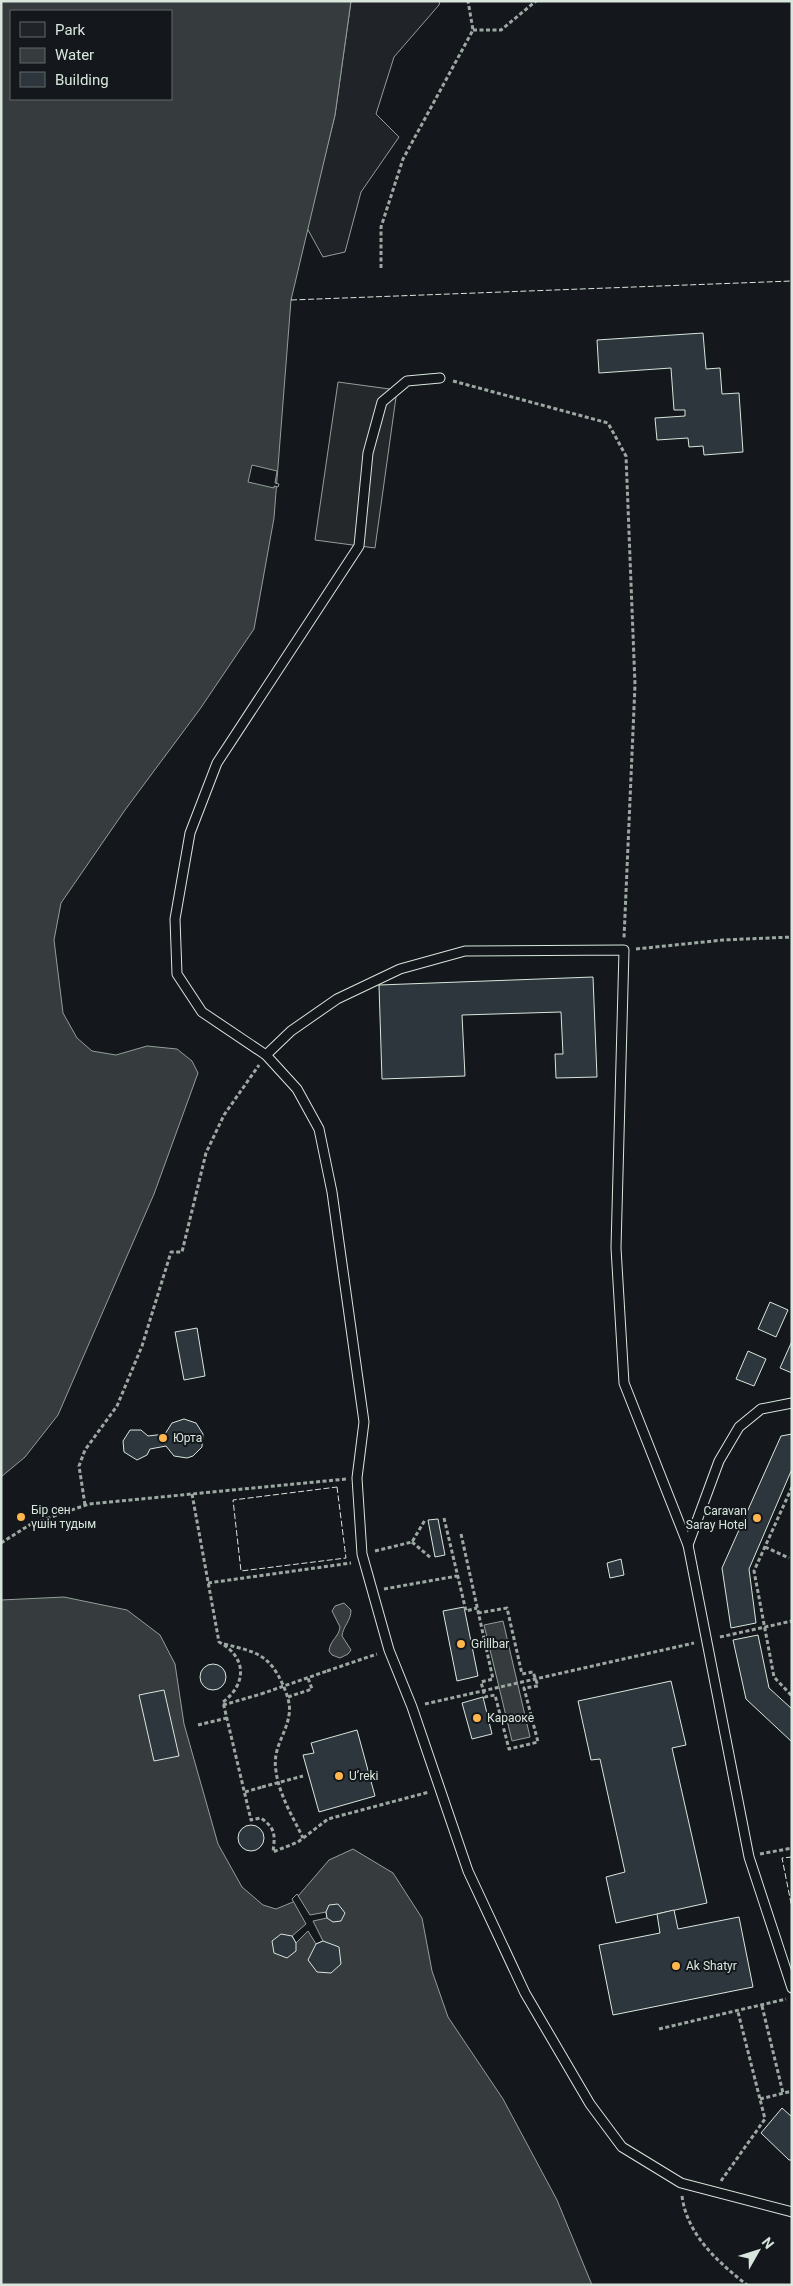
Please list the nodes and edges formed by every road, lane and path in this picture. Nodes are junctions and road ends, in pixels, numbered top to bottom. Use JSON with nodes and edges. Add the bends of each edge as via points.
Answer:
{"nodes":[{"id":1,"x":468,"y":1,"type":"edge"},
{"id":2,"x":536,"y":1,"type":"edge"},
{"id":3,"x":473,"y":30,"type":"junction"},
{"id":4,"x":381,"y":268,"type":"dead end"},
{"id":5,"x":440,"y":378,"type":"joint"},
{"id":6,"x":792,"y":937,"type":"edge"},
{"id":7,"x":624,"y":950,"type":"junction"},
{"id":8,"x":266,"y":1055,"type":"junction"},
{"id":9,"x":792,"y":1403,"type":"edge"},
{"id":10,"x":357,"y":1478,"type":"junction"},
{"id":11,"x":792,"y":1487,"type":"edge"},
{"id":12,"x":192,"y":1494,"type":"junction"},
{"id":13,"x":85,"y":1505,"type":"junction"},
{"id":14,"x":444,"y":1518,"type":"dead end"},
{"id":15,"x":425,"y":1520,"type":"dead end"},
{"id":16,"x":462,"y":1534,"type":"dead end"},
{"id":17,"x":412,"y":1542,"type":"junction"},
{"id":18,"x":1,"y":1543,"type":"edge"},
{"id":19,"x":688,"y":1545,"type":"junction"},
{"id":20,"x":765,"y":1547,"type":"junction"},
{"id":21,"x":363,"y":1558,"type":"junction"},
{"id":22,"x":431,"y":1558,"type":"dead end"},
{"id":23,"x":790,"y":1558,"type":"dead end"},
{"id":24,"x":457,"y":1576,"type":"junction"},
{"id":25,"x":208,"y":1583,"type":"junction"},
{"id":26,"x":372,"y":1591,"type":"junction"},
{"id":27,"x":477,"y":1608,"type":"junction"},
{"id":28,"x":478,"y":1613,"type":"junction"},
{"id":29,"x":792,"y":1621,"type":"edge"},
{"id":30,"x":764,"y":1628,"type":"junction"},
{"id":31,"x":707,"y":1640,"type":"junction"},
{"id":32,"x":218,"y":1642,"type":"junction"},
{"id":33,"x":389,"y":1650,"type":"junction"},
{"id":34,"x":308,"y":1678,"type":"junction"},
{"id":35,"x":535,"y":1679,"type":"junction"},
{"id":36,"x":483,"y":1691,"type":"junction"},
{"id":37,"x":792,"y":1696,"type":"edge"},
{"id":38,"x":288,"y":1697,"type":"junction"},
{"id":39,"x":223,"y":1705,"type":"junction"},
{"id":40,"x":412,"y":1707,"type":"junction"},
{"id":41,"x":227,"y":1718,"type":"junction"},
{"id":42,"x":198,"y":1725,"type":"dead end"},
{"id":43,"x":303,"y":1776,"type":"dead end"},
{"id":44,"x":440,"y":1789,"type":"junction"},
{"id":45,"x":245,"y":1792,"type":"junction"},
{"id":46,"x":303,"y":1838,"type":"junction"},
{"id":47,"x":792,"y":1848,"type":"edge"},
{"id":48,"x":749,"y":1857,"type":"junction"},
{"id":49,"x":792,"y":1988,"type":"edge"},
{"id":50,"x":792,"y":1998,"type":"edge"},
{"id":51,"x":762,"y":2006,"type":"junction"},
{"id":52,"x":738,"y":2012,"type":"junction"},
{"id":53,"x":659,"y":2029,"type":"dead end"},
{"id":54,"x":792,"y":2091,"type":"edge"},
{"id":55,"x":783,"y":2093,"type":"junction"},
{"id":56,"x":760,"y":2099,"type":"junction"},
{"id":57,"x":681,"y":2183,"type":"junction"},
{"id":58,"x":713,"y":2192,"type":"junction"},
{"id":59,"x":792,"y":2212,"type":"edge"},
{"id":60,"x":747,"y":2285,"type":"edge"}],
"edges":[{"from":1,"to":3,"type":"path"},
{"from":2,"to":3,"type":"path","via":[[501,30]]},
{"from":3,"to":4,"type":"path","via":[[403,159],[381,227]]},
{"from":5,"to":7,"type":"path","via":[[608,423],[626,456],[635,685]]},
{"from":5,"to":8,"type":"lane","via":[[407,381],[382,402],[368,453],[359,546],[217,763],[190,833],[175,919],[177,974],[202,1012]]},
{"from":6,"to":7,"type":"path"},
{"from":7,"to":8,"type":"lane","via":[[465,951],[409,967],[337,998],[291,1031]]},
{"from":7,"to":19,"type":"lane","via":[[616,1248],[624,1383]]},
{"from":8,"to":10,"type":"lane","via":[[297,1089],[319,1129],[332,1192],[364,1422]]},
{"from":8,"to":13,"type":"path","via":[[224,1115],[206,1153],[182,1252],[171,1252],[142,1346],[117,1406],[85,1450],[79,1466]]},
{"from":9,"to":19,"type":"lane","via":[[760,1409],[739,1427],[719,1461]]},
{"from":10,"to":12,"type":"path"},
{"from":10,"to":21,"type":"lane"},
{"from":11,"to":20,"type":"path"},
{"from":12,"to":13,"type":"path"},
{"from":12,"to":25,"type":"path"},
{"from":13,"to":18,"type":"path","via":[[31,1524]]},
{"from":14,"to":24,"type":"path"},
{"from":15,"to":17,"type":"path"},
{"from":16,"to":27,"type":"path"},
{"from":17,"to":21,"type":"path"},
{"from":17,"to":22,"type":"path"},
{"from":19,"to":31,"type":"lane"},
{"from":20,"to":23,"type":"path"},
{"from":20,"to":30,"type":"path","via":[[754,1571]]},
{"from":21,"to":25,"type":"path"},
{"from":21,"to":26,"type":"lane"},
{"from":24,"to":26,"type":"path"},
{"from":24,"to":27,"type":"path","via":[[466,1611]]},
{"from":25,"to":32,"type":"path"},
{"from":26,"to":33,"type":"lane"},
{"from":27,"to":28,"type":"path"},
{"from":28,"to":35,"type":"path","via":[[507,1608],[522,1674],[533,1672]]},
{"from":28,"to":36,"type":"path","via":[[493,1679],[481,1682]]},
{"from":29,"to":30,"type":"path"},
{"from":30,"to":31,"type":"path"},
{"from":30,"to":37,"type":"path","via":[[774,1677]]},
{"from":31,"to":35,"type":"path"},
{"from":31,"to":48,"type":"lane"},
{"from":32,"to":38,"type":"path","via":[[266,1657],[277,1671]]},
{"from":32,"to":39,"type":"path","via":[[229,1648],[242,1671],[234,1694]]},
{"from":33,"to":34,"type":"path","bridge":true},
{"from":33,"to":40,"type":"lane"},
{"from":34,"to":38,"type":"path","via":[[312,1689]]},
{"from":34,"to":39,"type":"path","bridge":true},
{"from":35,"to":36,"type":"path"},
{"from":35,"to":36,"type":"path","via":[[538,1686],[524,1688],[538,1742],[509,1749],[496,1695],[485,1697]]},
{"from":36,"to":40,"type":"path"},
{"from":38,"to":46,"type":"path","via":[[289,1715],[278,1746],[276,1770],[282,1794]]},
{"from":39,"to":41,"type":"path"},
{"from":40,"to":44,"type":"lane"},
{"from":41,"to":42,"type":"path"},
{"from":41,"to":45,"type":"path"},
{"from":43,"to":45,"type":"path","bridge":true},
{"from":44,"to":46,"type":"path","via":[[328,1819]]},
{"from":44,"to":57,"type":"lane","via":[[468,1871],[521,1984],[590,2104],[622,2148]]},
{"from":45,"to":46,"type":"path","via":[[251,1820],[261,1818],[276,1840],[273,1852]]},
{"from":47,"to":48,"type":"path"},
{"from":48,"to":49,"type":"lane"},
{"from":50,"to":51,"type":"path"},
{"from":51,"to":52,"type":"path"},
{"from":51,"to":55,"type":"path"},
{"from":52,"to":53,"type":"path"},
{"from":52,"to":56,"type":"path"},
{"from":54,"to":55,"type":"path"},
{"from":55,"to":56,"type":"path"},
{"from":56,"to":58,"type":"path","via":[[764,2119]]},
{"from":57,"to":58,"type":"lane"},
{"from":57,"to":60,"type":"path","via":[[684,2210],[703,2243],[720,2263]]},
{"from":58,"to":59,"type":"lane"}]}
